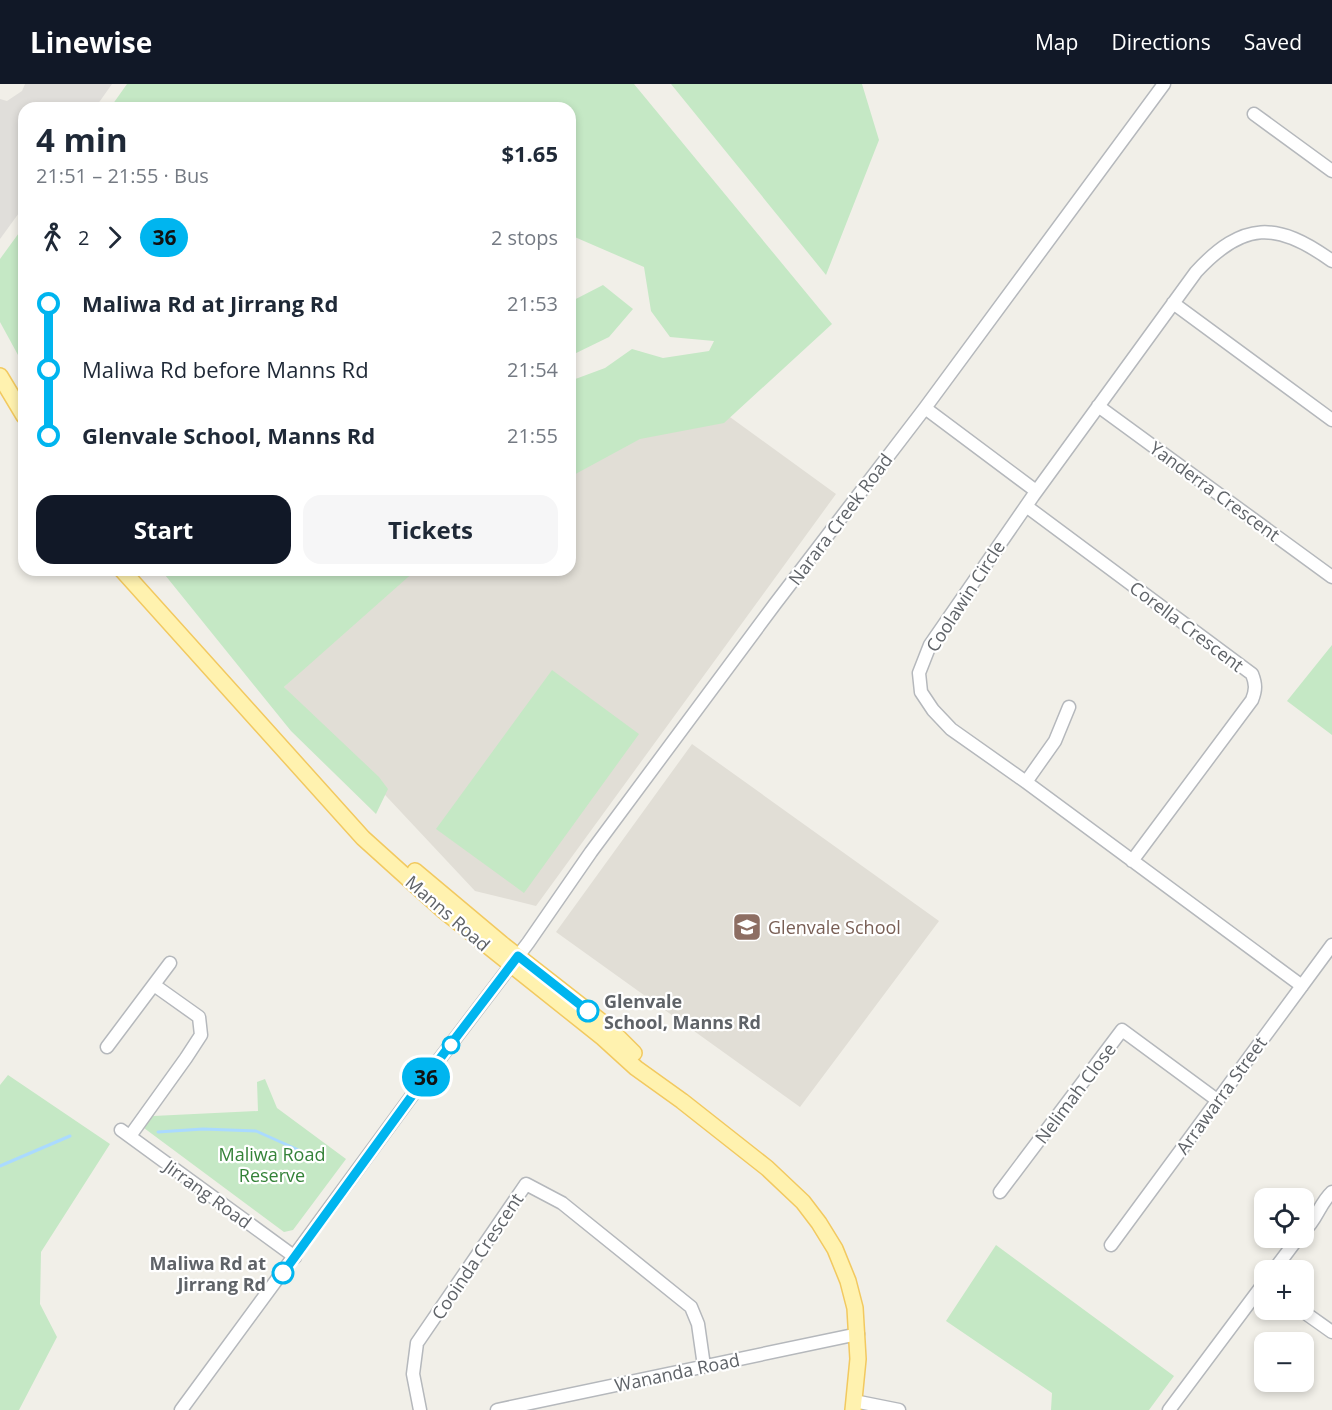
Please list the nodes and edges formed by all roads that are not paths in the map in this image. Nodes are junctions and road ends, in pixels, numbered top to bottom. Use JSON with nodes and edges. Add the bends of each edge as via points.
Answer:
{"nodes":[{"id":1,"x":1164,"y":84,"type":"edge"},
{"id":2,"x":1254,"y":114,"type":"dead end"},
{"id":3,"x":1332,"y":171,"type":"edge"},
{"id":4,"x":1332,"y":261,"type":"edge"},
{"id":5,"x":1173,"y":303,"type":"junction"},
{"id":6,"x":0,"y":376,"type":"edge"},
{"id":7,"x":18,"y":406,"type":"edge"},
{"id":8,"x":1098,"y":406,"type":"junction"},
{"id":9,"x":925,"y":408,"type":"junction"},
{"id":10,"x":1332,"y":420,"type":"edge"},
{"id":11,"x":1036,"y":491,"type":"junction"},
{"id":12,"x":1026,"y":506,"type":"junction"},
{"id":13,"x":127,"y":576,"type":"edge"},
{"id":14,"x":1332,"y":577,"type":"edge"},
{"id":15,"x":1070,"y":707,"type":"dead end"},
{"id":16,"x":1026,"y":782,"type":"junction"},
{"id":17,"x":1132,"y":861,"type":"junction"},
{"id":18,"x":1332,"y":945,"type":"edge"},
{"id":19,"x":514,"y":961,"type":"junction"},
{"id":20,"x":170,"y":963,"type":"dead end"},
{"id":21,"x":154,"y":985,"type":"junction"},
{"id":22,"x":1302,"y":986,"type":"junction"},
{"id":23,"x":107,"y":1047,"type":"dead end"},
{"id":24,"x":1217,"y":1100,"type":"junction"},
{"id":25,"x":1000,"y":1192,"type":"dead end"},
{"id":26,"x":1332,"y":1192,"type":"edge"},
{"id":27,"x":1314,"y":1220,"type":"edge"},
{"id":28,"x":1111,"y":1245,"type":"dead end"},
{"id":29,"x":295,"y":1257,"type":"junction"},
{"id":30,"x":1254,"y":1296,"type":"edge"},
{"id":31,"x":1314,"y":1319,"type":"edge"},
{"id":32,"x":1332,"y":1332,"type":"edge"},
{"id":33,"x":858,"y":1334,"type":"junction"},
{"id":34,"x":704,"y":1366,"type":"junction"},
{"id":35,"x":854,"y":1406,"type":"edge"},
{"id":36,"x":181,"y":1410,"type":"edge"},
{"id":37,"x":420,"y":1410,"type":"edge"},
{"id":38,"x":497,"y":1410,"type":"edge"},
{"id":39,"x":899,"y":1410,"type":"edge"},
{"id":40,"x":1169,"y":1410,"type":"edge"}],
"edges":[{"from":1,"to":9,"type":"street","name":"Narara Creek Road"},
{"from":2,"to":3,"type":"street"},
{"from":4,"to":5,"type":"street","name":"Coolawin Circle","via":[[1295,238],[1262,232],[1244,235],[1211,256]]},
{"from":5,"to":8,"type":"street","name":"Coolawin Circle"},
{"from":5,"to":10,"type":"street"},
{"from":6,"to":7,"type":"main road"},
{"from":8,"to":11,"type":"street","name":"Coolawin Circle"},
{"from":8,"to":14,"type":"street","name":"Yanderra Crescent"},
{"from":9,"to":11,"type":"street"},
{"from":9,"to":19,"type":"street","name":"Narara Creek Road","via":[[775,604]]},
{"from":11,"to":12,"type":"street","name":"Coolawin Circle"},
{"from":12,"to":16,"type":"street","name":"Coolawin Circle","via":[[930,645],[919,674],[921,692],[951,729]]},
{"from":12,"to":17,"type":"street","name":"Corella Crescent","via":[[1252,674],[1255,682],[1252,700]]},
{"from":13,"to":19,"type":"main road","name":"Manns Road","via":[[336,807],[370,831]]},
{"from":15,"to":16,"type":"street","via":[[1055,741]]},
{"from":16,"to":17,"type":"street","name":"Coolawin Circle"},
{"from":17,"to":22,"type":"street","name":"Coolawin Circle"},
{"from":18,"to":22,"type":"street","name":"Arrawarra Street"},
{"from":19,"to":29,"type":"street","name":"Narara Creek Road"},
{"from":19,"to":33,"type":"main road","name":"Manns Road","via":[[607,1026],[681,1101],[782,1181],[812,1212],[842,1265],[854,1302]]},
{"from":20,"to":21,"type":"street"},
{"from":21,"to":23,"type":"street"},
{"from":21,"to":29,"type":"street","name":"Jirrang Road","via":[[199,1017],[201,1035],[126,1133]]},
{"from":22,"to":24,"type":"street","name":"Arrawarra Street"},
{"from":24,"to":25,"type":"street","name":"Nelimah Close","via":[[1122,1030]]},
{"from":24,"to":28,"type":"street","name":"Arrawarra Street"},
{"from":26,"to":27,"type":"street"},
{"from":29,"to":36,"type":"street","name":"Narara Creek Road"},
{"from":30,"to":40,"type":"street"},
{"from":31,"to":32,"type":"street"},
{"from":33,"to":34,"type":"street","name":"Wananda Road"},
{"from":33,"to":35,"type":"main road","name":"Manns Road"},
{"from":34,"to":37,"type":"street","name":"Cooinda Crescent","via":[[698,1324],[691,1307],[562,1203],[526,1184],[417,1343],[412,1374]]},
{"from":34,"to":38,"type":"street","name":"Wananda Road"},
{"from":35,"to":39,"type":"street"}]}
